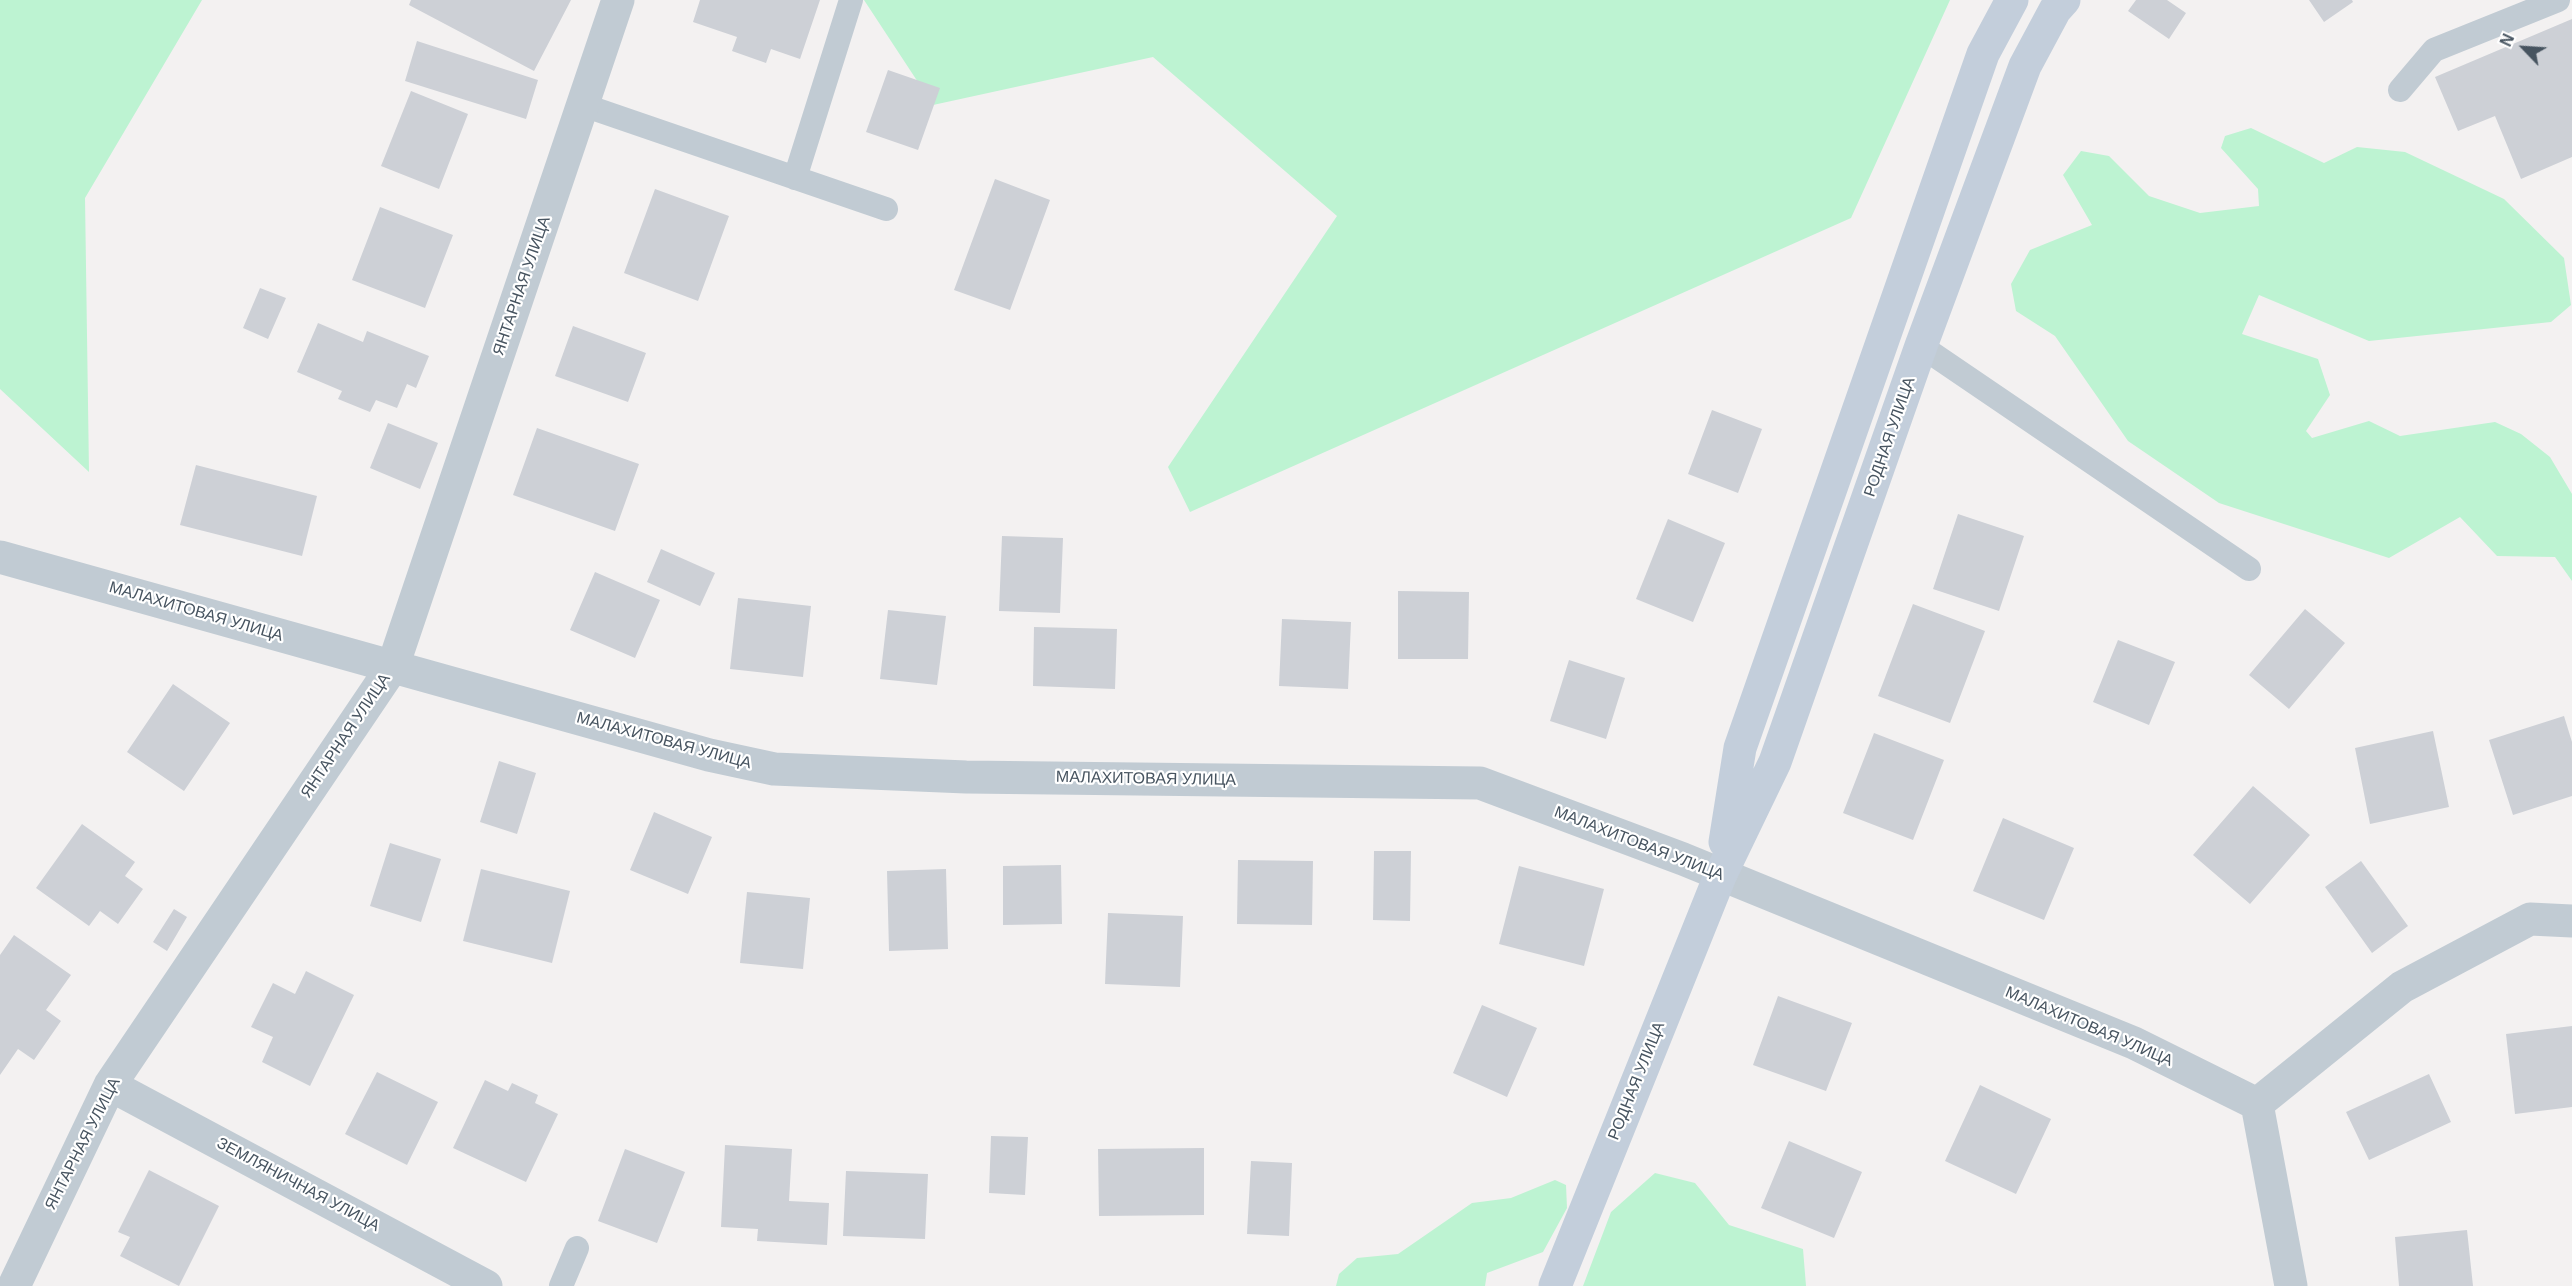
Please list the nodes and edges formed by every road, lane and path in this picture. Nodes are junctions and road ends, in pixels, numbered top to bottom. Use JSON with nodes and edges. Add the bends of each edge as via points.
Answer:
{"nodes":[{"id":1,"x":618,"y":0,"type":"edge"},
{"id":2,"x":851,"y":0,"type":"edge"},
{"id":3,"x":2012,"y":0,"type":"edge"},
{"id":4,"x":2064,"y":0,"type":"edge"},
{"id":5,"x":2558,"y":0,"type":"edge"},
{"id":6,"x":2400,"y":90,"type":"dead end"},
{"id":7,"x":583,"y":105,"type":"junction"},
{"id":8,"x":795,"y":178,"type":"junction"},
{"id":9,"x":886,"y":209,"type":"dead end"},
{"id":10,"x":1921,"y":346,"type":"junction"},
{"id":11,"x":0,"y":557,"type":"edge"},
{"id":12,"x":2249,"y":569,"type":"dead end"},
{"id":13,"x":393,"y":666,"type":"junction"},
{"id":14,"x":1720,"y":876,"type":"junction"},
{"id":15,"x":2572,"y":921,"type":"edge"},
{"id":16,"x":110,"y":1085,"type":"junction"},
{"id":17,"x":2257,"y":1104,"type":"junction"},
{"id":18,"x":577,"y":1248,"type":"dead end"},
{"id":19,"x":14,"y":1286,"type":"edge"},
{"id":20,"x":486,"y":1286,"type":"edge"},
{"id":21,"x":561,"y":1286,"type":"edge"},
{"id":22,"x":1555,"y":1286,"type":"edge"},
{"id":23,"x":2291,"y":1286,"type":"edge"}],
"edges":[{"from":1,"to":7,"type":"street","name":"ЯНТАРНАЯ УЛИЦА"},
{"from":2,"to":8,"type":"lane"},
{"from":3,"to":14,"type":"street","name":"РОДНАЯ УЛИЦА","via":[[1983,54],[1740,748]]},
{"from":4,"to":10,"type":"street","name":"РОДНАЯ УЛИЦА","via":[[2025,66]]},
{"from":5,"to":6,"type":"lane","via":[[2434,50]]},
{"from":7,"to":8,"type":"lane"},
{"from":7,"to":13,"type":"street","name":"ЯНТАРНАЯ УЛИЦА"},
{"from":8,"to":9,"type":"lane"},
{"from":10,"to":12,"type":"lane"},
{"from":10,"to":14,"type":"street","name":"РОДНАЯ УЛИЦА","via":[[1775,762]]},
{"from":11,"to":13,"type":"street","name":"МАЛАХИТОВАЯ УЛИЦА"},
{"from":13,"to":14,"type":"street","name":"МАЛАХИТОВАЯ УЛИЦА","via":[[774,769],[966,777],[1480,783]]},
{"from":13,"to":16,"type":"street","name":"ЯНТАРНАЯ УЛИЦА"},
{"from":14,"to":17,"type":"street","name":"МАЛАХИТОВАЯ УЛИЦА","via":[[2134,1044]]},
{"from":14,"to":22,"type":"street","name":"РОДНАЯ УЛИЦА"},
{"from":15,"to":17,"type":"street","via":[[2530,919],[2402,987]]},
{"from":16,"to":19,"type":"street","name":"ЯНТАРНАЯ УЛИЦА"},
{"from":16,"to":20,"type":"street","name":"ЗЕМЛЯНИЧНАЯ УЛИЦА"},
{"from":17,"to":23,"type":"street"},
{"from":18,"to":21,"type":"lane"}]}
